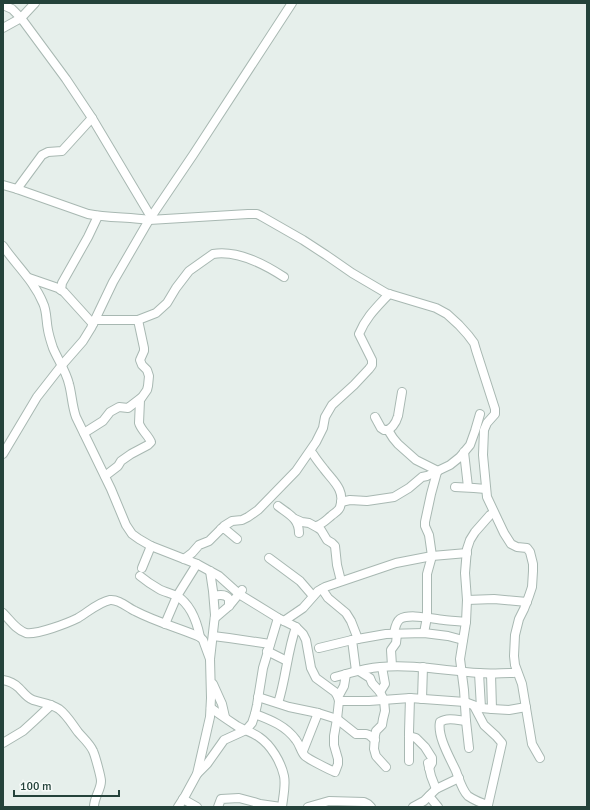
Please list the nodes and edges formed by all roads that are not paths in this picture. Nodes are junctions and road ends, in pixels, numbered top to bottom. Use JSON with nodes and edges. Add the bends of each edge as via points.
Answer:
{"nodes":[{"id":1,"x":35,"y":3,"type":"edge"},
{"id":2,"x":292,"y":3,"type":"edge"},
{"id":3,"x":3,"y":5,"type":"edge"},
{"id":4,"x":21,"y":18,"type":"junction"},
{"id":5,"x":3,"y":28,"type":"edge"},
{"id":6,"x":92,"y":118,"type":"junction"},
{"id":7,"x":3,"y":185,"type":"edge"},
{"id":8,"x":17,"y":189,"type":"junction"},
{"id":9,"x":98,"y":216,"type":"junction"},
{"id":10,"x":150,"y":219,"type":"junction"},
{"id":11,"x":3,"y":246,"type":"edge"},
{"id":12,"x":284,"y":277,"type":"dead end"},
{"id":13,"x":29,"y":278,"type":"junction"},
{"id":14,"x":61,"y":290,"type":"junction"},
{"id":15,"x":389,"y":294,"type":"junction"},
{"id":16,"x":138,"y":320,"type":"junction"},
{"id":17,"x":94,"y":322,"type":"junction"},
{"id":18,"x":62,"y":365,"type":"junction"},
{"id":19,"x":402,"y":392,"type":"dead end"},
{"id":20,"x":141,"y":398,"type":"junction"},
{"id":21,"x":480,"y":414,"type":"dead end"},
{"id":22,"x":375,"y":417,"type":"dead end"},
{"id":23,"x":388,"y":430,"type":"junction"},
{"id":24,"x":84,"y":433,"type":"junction"},
{"id":25,"x":4,"y":452,"type":"edge"},
{"id":26,"x":464,"y":452,"type":"junction"},
{"id":27,"x":313,"y":454,"type":"dead end"},
{"id":28,"x":450,"y":465,"type":"junction"},
{"id":29,"x":466,"y":469,"type":"junction"},
{"id":30,"x":438,"y":472,"type":"junction"},
{"id":31,"x":105,"y":476,"type":"junction"},
{"id":32,"x":455,"y":487,"type":"dead end"},
{"id":33,"x":468,"y":487,"type":"junction"},
{"id":34,"x":486,"y":489,"type":"junction"},
{"id":35,"x":341,"y":502,"type":"junction"},
{"id":36,"x":278,"y":506,"type":"dead end"},
{"id":37,"x":494,"y":513,"type":"junction"},
{"id":38,"x":295,"y":519,"type":"junction"},
{"id":39,"x":316,"y":526,"type":"junction"},
{"id":40,"x":223,"y":528,"type":"junction"},
{"id":41,"x":299,"y":533,"type":"dead end"},
{"id":42,"x":237,"y":539,"type":"dead end"},
{"id":43,"x":151,"y":546,"type":"junction"},
{"id":44,"x":467,"y":553,"type":"junction"},
{"id":45,"x":432,"y":556,"type":"junction"},
{"id":46,"x":269,"y":558,"type":"dead end"},
{"id":47,"x":184,"y":559,"type":"junction"},
{"id":48,"x":197,"y":564,"type":"junction"},
{"id":49,"x":210,"y":571,"type":"junction"},
{"id":50,"x":341,"y":581,"type":"junction"},
{"id":51,"x":322,"y":589,"type":"junction"},
{"id":52,"x":241,"y":592,"type":"junction"},
{"id":53,"x":215,"y":593,"type":"junction"},
{"id":54,"x":177,"y":596,"type":"junction"},
{"id":55,"x":313,"y":596,"type":"junction"},
{"id":56,"x":467,"y":600,"type":"junction"},
{"id":57,"x":527,"y":602,"type":"junction"},
{"id":58,"x":229,"y":606,"type":"junction"},
{"id":59,"x":3,"y":613,"type":"edge"},
{"id":60,"x":427,"y":617,"type":"junction"},
{"id":61,"x":215,"y":618,"type":"junction"},
{"id":62,"x":281,"y":619,"type":"junction"},
{"id":63,"x":466,"y":622,"type":"junction"},
{"id":64,"x":165,"y":624,"type":"junction"},
{"id":65,"x":296,"y":628,"type":"junction"},
{"id":66,"x":395,"y":633,"type":"junction"},
{"id":67,"x":424,"y":633,"type":"junction"},
{"id":68,"x":213,"y":635,"type":"junction"},
{"id":69,"x":200,"y":637,"type":"junction"},
{"id":70,"x":355,"y":640,"type":"junction"},
{"id":71,"x":462,"y":640,"type":"junction"},
{"id":72,"x":206,"y":645,"type":"junction"},
{"id":73,"x":268,"y":648,"type":"junction"},
{"id":74,"x":319,"y":648,"type":"dead end"},
{"id":75,"x":210,"y":659,"type":"junction"},
{"id":76,"x":287,"y":661,"type":"junction"},
{"id":77,"x":392,"y":666,"type":"junction"},
{"id":78,"x":382,"y":667,"type":"junction"},
{"id":79,"x":423,"y":667,"type":"junction"},
{"id":80,"x":360,"y":670,"type":"junction"},
{"id":81,"x":462,"y":671,"type":"junction"},
{"id":82,"x":517,"y":672,"type":"junction"},
{"id":83,"x":479,"y":673,"type":"junction"},
{"id":84,"x":346,"y":674,"type":"junction"},
{"id":85,"x":491,"y":674,"type":"junction"},
{"id":86,"x":335,"y":677,"type":"dead end"},
{"id":87,"x":211,"y":679,"type":"junction"},
{"id":88,"x":3,"y":680,"type":"edge"},
{"id":89,"x":380,"y":692,"type":"junction"},
{"id":90,"x":258,"y":697,"type":"junction"},
{"id":91,"x":410,"y":698,"type":"junction"},
{"id":92,"x":338,"y":699,"type":"junction"},
{"id":93,"x":422,"y":699,"type":"junction"},
{"id":94,"x":384,"y":700,"type":"junction"},
{"id":95,"x":465,"y":702,"type":"junction"},
{"id":96,"x":278,"y":703,"type":"junction"},
{"id":97,"x":51,"y":705,"type":"junction"},
{"id":98,"x":478,"y":707,"type":"junction"},
{"id":99,"x":526,"y":707,"type":"junction"},
{"id":100,"x":211,"y":708,"type":"junction"},
{"id":101,"x":492,"y":709,"type":"junction"},
{"id":102,"x":318,"y":713,"type":"junction"},
{"id":103,"x":255,"y":714,"type":"junction"},
{"id":104,"x":225,"y":717,"type":"junction"},
{"id":105,"x":337,"y":719,"type":"junction"},
{"id":106,"x":466,"y":721,"type":"junction"},
{"id":107,"x":246,"y":730,"type":"junction"},
{"id":108,"x":409,"y":736,"type":"junction"},
{"id":109,"x":375,"y":740,"type":"junction"},
{"id":110,"x":3,"y":743,"type":"edge"},
{"id":111,"x":469,"y":748,"type":"dead end"},
{"id":112,"x":302,"y":751,"type":"junction"},
{"id":113,"x":427,"y":758,"type":"dead end"},
{"id":114,"x":540,"y":758,"type":"dead end"},
{"id":115,"x":409,"y":761,"type":"dead end"},
{"id":116,"x":386,"y":767,"type":"dead end"},
{"id":117,"x":429,"y":768,"type":"junction"},
{"id":118,"x":197,"y":774,"type":"junction"},
{"id":119,"x":459,"y":778,"type":"junction"},
{"id":120,"x":436,"y":789,"type":"junction"},
{"id":121,"x":429,"y":796,"type":"junction"},
{"id":122,"x":183,"y":799,"type":"junction"},
{"id":123,"x":252,"y":804,"type":"edge"},
{"id":124,"x":194,"y":806,"type":"edge"},
{"id":125,"x":487,"y":806,"type":"edge"},
{"id":126,"x":94,"y":807,"type":"edge"},
{"id":127,"x":178,"y":807,"type":"edge"},
{"id":128,"x":218,"y":807,"type":"edge"},
{"id":129,"x":281,"y":807,"type":"edge"},
{"id":130,"x":308,"y":807,"type":"edge"},
{"id":131,"x":372,"y":807,"type":"edge"},
{"id":132,"x":414,"y":807,"type":"edge"},
{"id":133,"x":438,"y":807,"type":"edge"}],
"edges":[{"from":1,"to":4,"type":"street"},
{"from":2,"to":10,"type":"street"},
{"from":3,"to":4,"type":"street","via":[[12,9]]},
{"from":4,"to":5,"type":"street"},
{"from":4,"to":6,"type":"street"},
{"from":6,"to":8,"type":"street","via":[[62,151],[42,154]]},
{"from":6,"to":10,"type":"street"},
{"from":7,"to":8,"type":"street"},
{"from":8,"to":9,"type":"street"},
{"from":9,"to":10,"type":"street"},
{"from":9,"to":14,"type":"street","via":[[62,283]]},
{"from":10,"to":15,"type":"street","via":[[257,214]]},
{"from":10,"to":17,"type":"street","via":[[113,282]]},
{"from":11,"to":13,"type":"street"},
{"from":12,"to":16,"type":"street","via":[[236,255],[213,254],[189,271],[167,303],[156,313]]},
{"from":13,"to":14,"type":"street"},
{"from":13,"to":18,"type":"street","via":[[44,303],[53,348]]},
{"from":14,"to":17,"type":"street"},
{"from":15,"to":34,"type":"street","via":[[436,308],[447,314],[474,343],[495,409],[484,430],[482,455]]},
{"from":15,"to":40,"type":"street","via":[[371,313],[359,334],[372,360],[370,369],[332,405],[324,417],[323,428],[316,442],[296,471],[248,517],[232,521]]},
{"from":16,"to":17,"type":"street"},
{"from":16,"to":20,"type":"street","via":[[144,348],[140,360],[149,376],[147,390]]},
{"from":17,"to":18,"type":"street","via":[[83,341]]},
{"from":18,"to":24,"type":"street","via":[[69,384],[73,410]]},
{"from":18,"to":25,"type":"street","via":[[37,398]]},
{"from":19,"to":23,"type":"street","via":[[397,420]]},
{"from":20,"to":24,"type":"street","via":[[128,408],[119,407],[110,412],[103,421]]},
{"from":20,"to":31,"type":"street","via":[[139,423],[151,442],[121,461]]},
{"from":21,"to":26,"type":"street","via":[[470,445]]},
{"from":22,"to":23,"type":"street","via":[[381,428]]},
{"from":23,"to":30,"type":"street","via":[[398,444],[416,460]]},
{"from":24,"to":31,"type":"street"},
{"from":26,"to":28,"type":"street"},
{"from":26,"to":29,"type":"street"},
{"from":27,"to":35,"type":"street","via":[[338,486]]},
{"from":28,"to":29,"type":"street","via":[[460,463]]},
{"from":28,"to":30,"type":"street"},
{"from":29,"to":33,"type":"street"},
{"from":30,"to":35,"type":"street","via":[[422,477],[391,498],[367,502]]},
{"from":30,"to":45,"type":"street","via":[[425,522]]},
{"from":31,"to":43,"type":"street","via":[[126,525],[132,534]]},
{"from":32,"to":33,"type":"street"},
{"from":33,"to":34,"type":"street"},
{"from":34,"to":37,"type":"street"},
{"from":35,"to":39,"type":"street","via":[[338,511]]},
{"from":36,"to":38,"type":"street"},
{"from":37,"to":44,"type":"street","via":[[475,532]]},
{"from":37,"to":57,"type":"street","via":[[511,544],[527,548],[530,552],[533,571],[532,587]]},
{"from":38,"to":39,"type":"street"},
{"from":38,"to":41,"type":"street"},
{"from":39,"to":50,"type":"street","via":[[335,546],[336,564]]},
{"from":40,"to":42,"type":"street"},
{"from":40,"to":47,"type":"street"},
{"from":43,"to":47,"type":"street"},
{"from":43,"to":54,"type":"street","via":[[141,572],[156,588]]},
{"from":44,"to":45,"type":"street"},
{"from":44,"to":56,"type":"street"},
{"from":45,"to":50,"type":"street","via":[[396,563]]},
{"from":45,"to":60,"type":"street","via":[[426,580]]},
{"from":46,"to":55,"type":"street","via":[[300,581]]},
{"from":47,"to":48,"type":"street"},
{"from":48,"to":49,"type":"street"},
{"from":48,"to":54,"type":"street"},
{"from":49,"to":52,"type":"street"},
{"from":49,"to":53,"type":"street"},
{"from":50,"to":51,"type":"street"},
{"from":51,"to":55,"type":"street"},
{"from":51,"to":70,"type":"street","via":[[328,598],[346,613],[351,621]]},
{"from":52,"to":58,"type":"street"},
{"from":52,"to":62,"type":"street"},
{"from":53,"to":58,"type":"street","via":[[228,597]]},
{"from":53,"to":61,"type":"street"},
{"from":54,"to":64,"type":"street"},
{"from":54,"to":69,"type":"street","via":[[191,612]]},
{"from":55,"to":62,"type":"street","via":[[303,608]]},
{"from":56,"to":57,"type":"street"},
{"from":56,"to":63,"type":"street"},
{"from":57,"to":82,"type":"street","via":[[515,635],[514,656]]},
{"from":58,"to":61,"type":"street"},
{"from":59,"to":64,"type":"street","via":[[21,630],[33,633],[75,620],[110,600]]},
{"from":60,"to":63,"type":"street"},
{"from":60,"to":66,"type":"street","via":[[400,619]]},
{"from":60,"to":67,"type":"street"},
{"from":61,"to":68,"type":"street"},
{"from":62,"to":65,"type":"street"},
{"from":62,"to":73,"type":"street"},
{"from":63,"to":71,"type":"street"},
{"from":64,"to":69,"type":"street"},
{"from":65,"to":76,"type":"street"},
{"from":65,"to":92,"type":"street","via":[[306,640],[311,668],[316,678],[335,692]]},
{"from":66,"to":67,"type":"street"},
{"from":66,"to":70,"type":"street"},
{"from":66,"to":77,"type":"street","via":[[396,643],[391,650]]},
{"from":67,"to":71,"type":"street"},
{"from":68,"to":72,"type":"street"},
{"from":68,"to":73,"type":"street"},
{"from":68,"to":75,"type":"street"},
{"from":69,"to":72,"type":"street"},
{"from":70,"to":74,"type":"street"},
{"from":70,"to":80,"type":"street"},
{"from":71,"to":81,"type":"street"},
{"from":72,"to":75,"type":"street"},
{"from":73,"to":76,"type":"street"},
{"from":73,"to":90,"type":"street"},
{"from":75,"to":87,"type":"street"},
{"from":76,"to":96,"type":"street"},
{"from":77,"to":78,"type":"street"},
{"from":77,"to":79,"type":"street"},
{"from":78,"to":80,"type":"street"},
{"from":78,"to":89,"type":"street","via":[[385,684]]},
{"from":79,"to":81,"type":"street"},
{"from":79,"to":93,"type":"street"},
{"from":80,"to":84,"type":"street"},
{"from":80,"to":89,"type":"street","via":[[370,678]]},
{"from":81,"to":83,"type":"street"},
{"from":81,"to":95,"type":"street"},
{"from":82,"to":85,"type":"street"},
{"from":82,"to":99,"type":"street"},
{"from":83,"to":85,"type":"street"},
{"from":83,"to":98,"type":"street"},
{"from":84,"to":86,"type":"street"},
{"from":84,"to":92,"type":"street"},
{"from":85,"to":101,"type":"street"},
{"from":87,"to":100,"type":"street"},
{"from":87,"to":104,"type":"street"},
{"from":88,"to":97,"type":"street","via":[[18,687],[29,698]]},
{"from":89,"to":94,"type":"street"},
{"from":90,"to":96,"type":"street"},
{"from":90,"to":103,"type":"street"},
{"from":91,"to":93,"type":"street"},
{"from":91,"to":94,"type":"street"},
{"from":91,"to":108,"type":"street"},
{"from":92,"to":94,"type":"street"},
{"from":92,"to":105,"type":"street"},
{"from":93,"to":95,"type":"street"},
{"from":94,"to":109,"type":"street","via":[[384,719],[376,731]]},
{"from":95,"to":98,"type":"street"},
{"from":95,"to":106,"type":"street"},
{"from":96,"to":102,"type":"street"},
{"from":97,"to":110,"type":"street","via":[[23,731]]},
{"from":97,"to":126,"type":"street","via":[[64,713],[94,752],[101,780]]},
{"from":98,"to":101,"type":"street"},
{"from":98,"to":125,"type":"street","via":[[484,725],[502,743]]},
{"from":99,"to":101,"type":"street"},
{"from":99,"to":114,"type":"street","via":[[532,744]]},
{"from":100,"to":104,"type":"street"},
{"from":100,"to":118,"type":"street"},
{"from":102,"to":105,"type":"street"},
{"from":102,"to":112,"type":"street"},
{"from":103,"to":107,"type":"street"},
{"from":103,"to":112,"type":"street","via":[[283,727]]},
{"from":104,"to":107,"type":"street"},
{"from":105,"to":109,"type":"street","via":[[356,734],[370,735]]},
{"from":105,"to":112,"type":"street","via":[[334,736],[338,764],[335,772],[308,759]]},
{"from":106,"to":111,"type":"street"},
{"from":106,"to":119,"type":"street","via":[[447,719],[440,722],[442,738]]},
{"from":107,"to":118,"type":"street","via":[[224,740]]},
{"from":107,"to":129,"type":"street","via":[[264,741],[279,762],[284,776]]},
{"from":108,"to":115,"type":"street"},
{"from":108,"to":117,"type":"street","via":[[416,738],[432,758]]},
{"from":109,"to":116,"type":"street","via":[[376,756]]},
{"from":113,"to":117,"type":"street"},
{"from":117,"to":120,"type":"street"},
{"from":118,"to":122,"type":"street"},
{"from":119,"to":120,"type":"street"},
{"from":119,"to":125,"type":"street","via":[[469,796]]},
{"from":120,"to":121,"type":"street"},
{"from":121,"to":132,"type":"street"},
{"from":121,"to":133,"type":"street"},
{"from":122,"to":124,"type":"street"},
{"from":122,"to":127,"type":"street"},
{"from":123,"to":128,"type":"street","via":[[239,798],[222,798]]},
{"from":123,"to":129,"type":"street"},
{"from":130,"to":131,"type":"street","via":[[329,801],[364,802]]}]}
